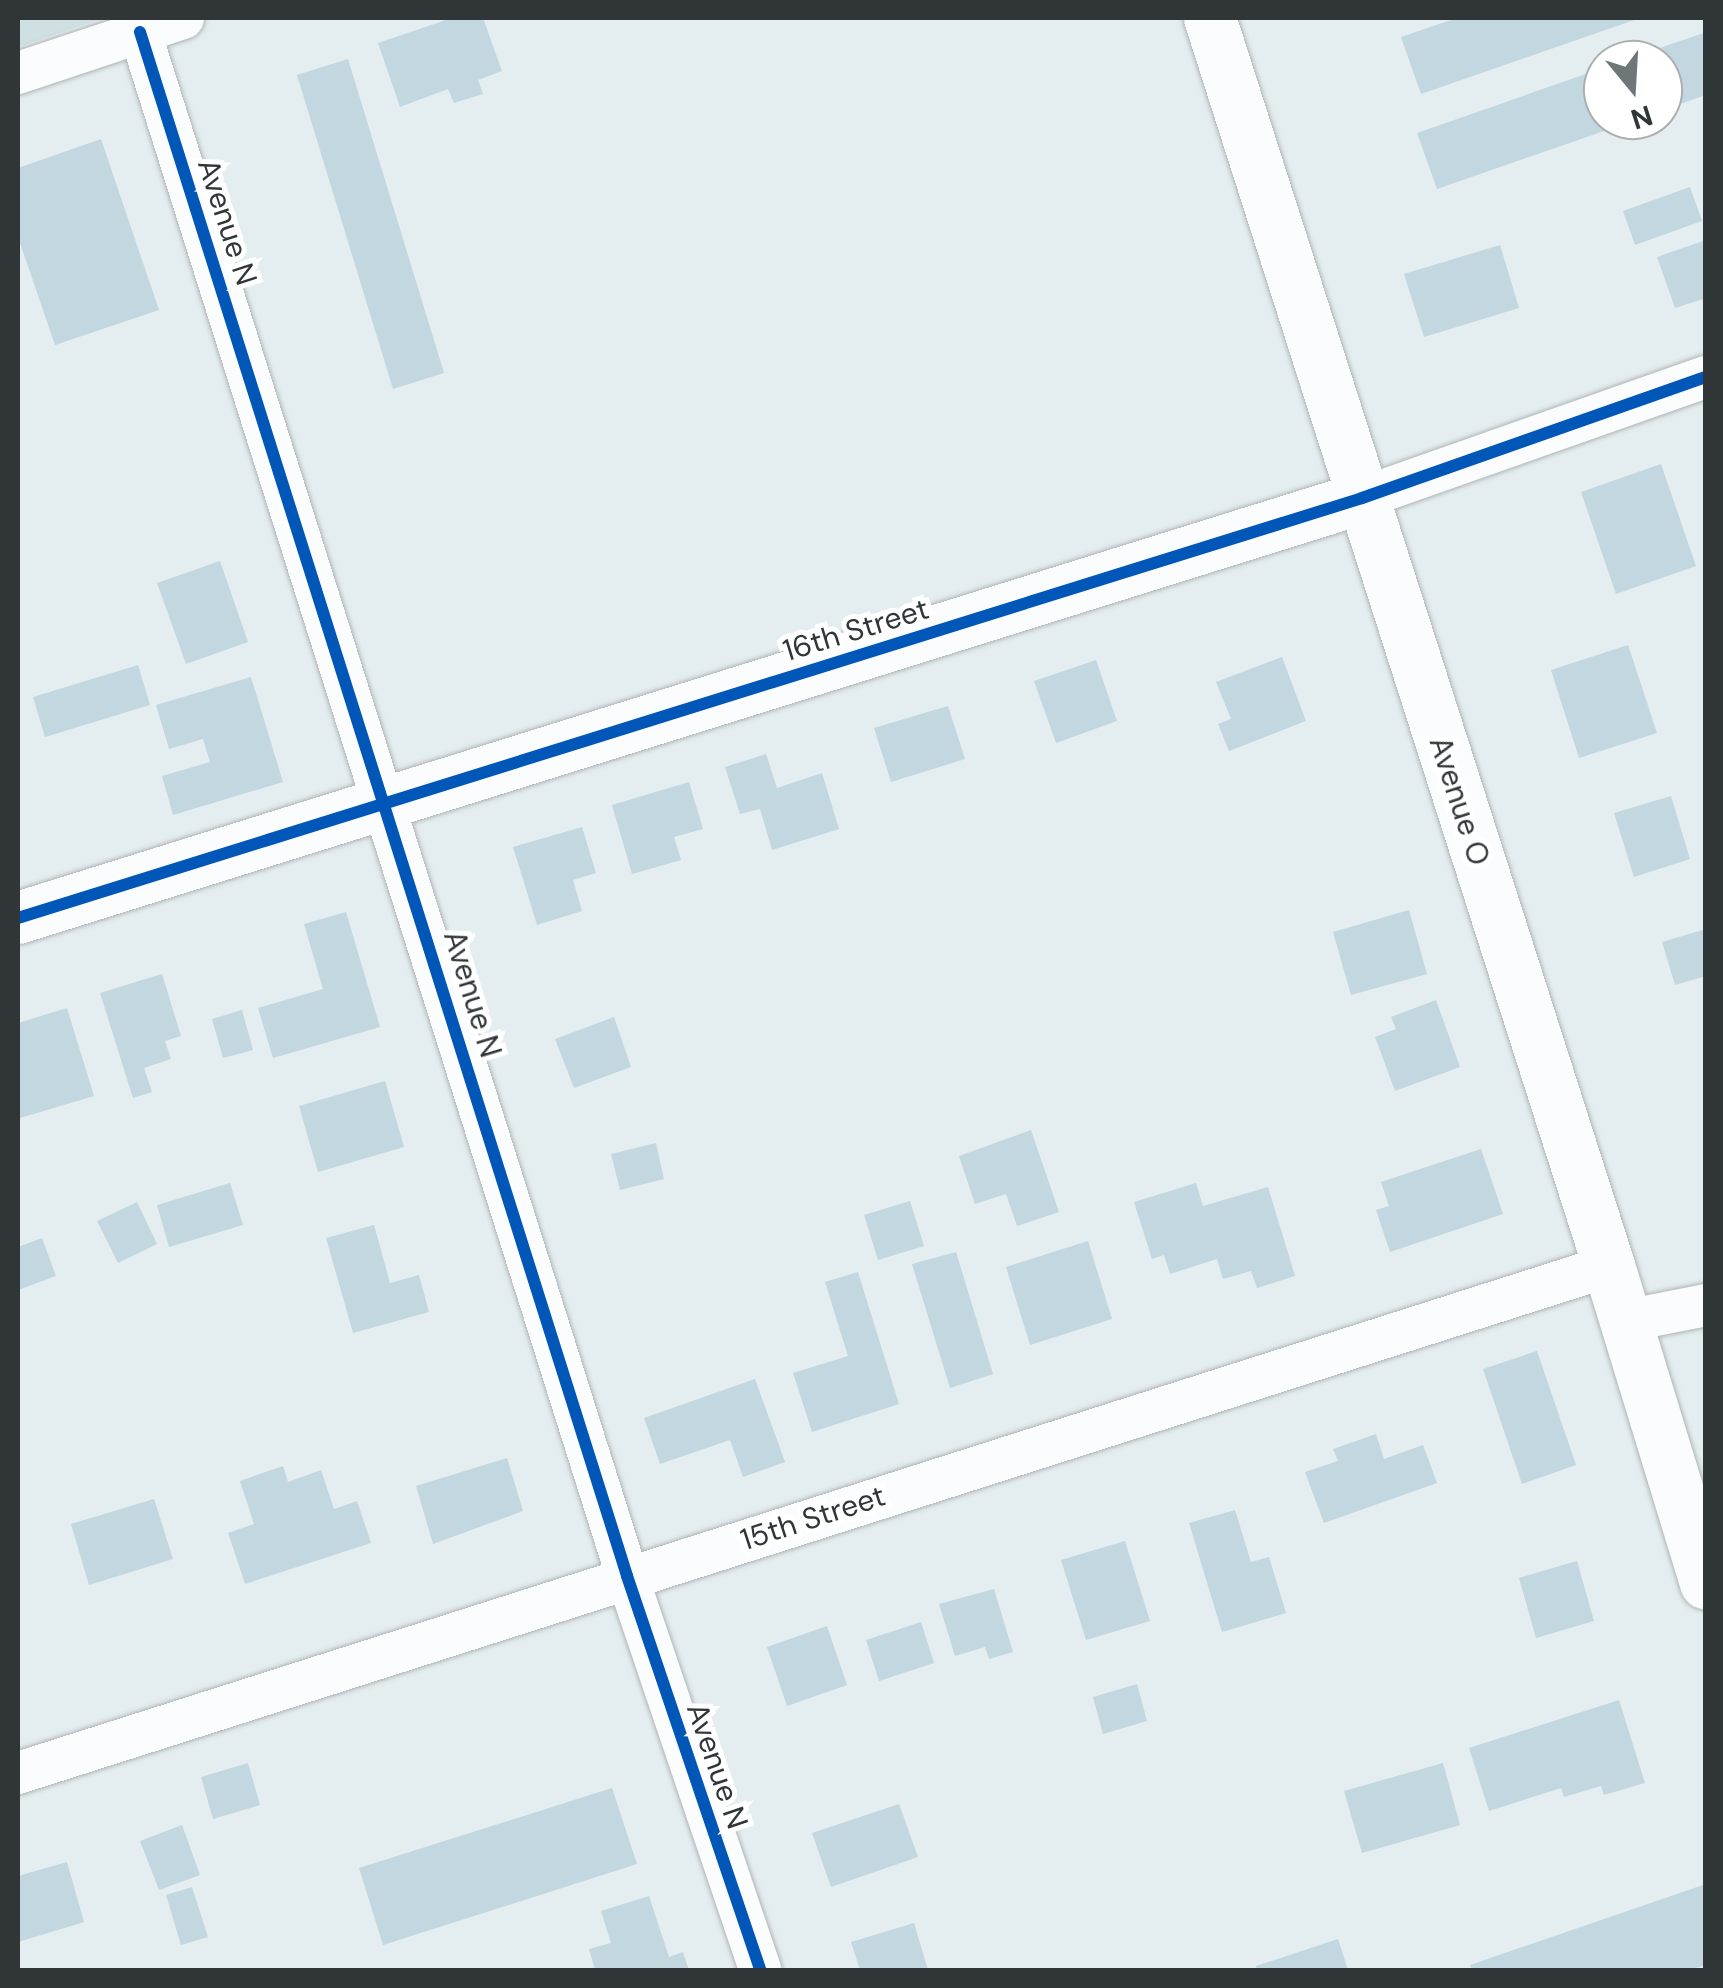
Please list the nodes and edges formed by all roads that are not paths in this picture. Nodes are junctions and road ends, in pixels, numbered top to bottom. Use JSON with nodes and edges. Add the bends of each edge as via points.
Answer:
{"nodes":[{"id":1,"x":183,"y":18,"type":"edge"},
{"id":2,"x":1210,"y":18,"type":"edge"},
{"id":3,"x":140,"y":32,"type":"junction"},
{"id":4,"x":18,"y":74,"type":"edge"},
{"id":5,"x":1706,"y":376,"type":"edge"},
{"id":6,"x":1362,"y":498,"type":"junction"},
{"id":7,"x":386,"y":802,"type":"junction"},
{"id":8,"x":18,"y":918,"type":"edge"},
{"id":9,"x":1609,"y":1266,"type":"junction"},
{"id":10,"x":1706,"y":1305,"type":"edge"},
{"id":11,"x":1626,"y":1321,"type":"junction"},
{"id":12,"x":627,"y":1576,"type":"junction"},
{"id":13,"x":1706,"y":1584,"type":"edge"},
{"id":14,"x":18,"y":1773,"type":"edge"},
{"id":15,"x":760,"y":1970,"type":"edge"}],
"edges":[{"from":1,"to":3,"type":"street"},
{"from":2,"to":6,"type":"street","name":"Avenue O"},
{"from":3,"to":4,"type":"street"},
{"from":3,"to":7,"type":"street","name":"Avenue N"},
{"from":5,"to":6,"type":"street","name":"16th Street"},
{"from":6,"to":7,"type":"street","name":"16th Street"},
{"from":6,"to":9,"type":"street","name":"Avenue O"},
{"from":7,"to":8,"type":"street","name":"16th Street"},
{"from":7,"to":12,"type":"street","name":"Avenue N"},
{"from":9,"to":11,"type":"street","name":"Avenue O"},
{"from":9,"to":12,"type":"street","name":"15th Street"},
{"from":10,"to":11,"type":"street"},
{"from":11,"to":13,"type":"street","name":"Avenue O"},
{"from":12,"to":14,"type":"street","name":"15th Street"},
{"from":12,"to":15,"type":"street","name":"Avenue N"}]}
